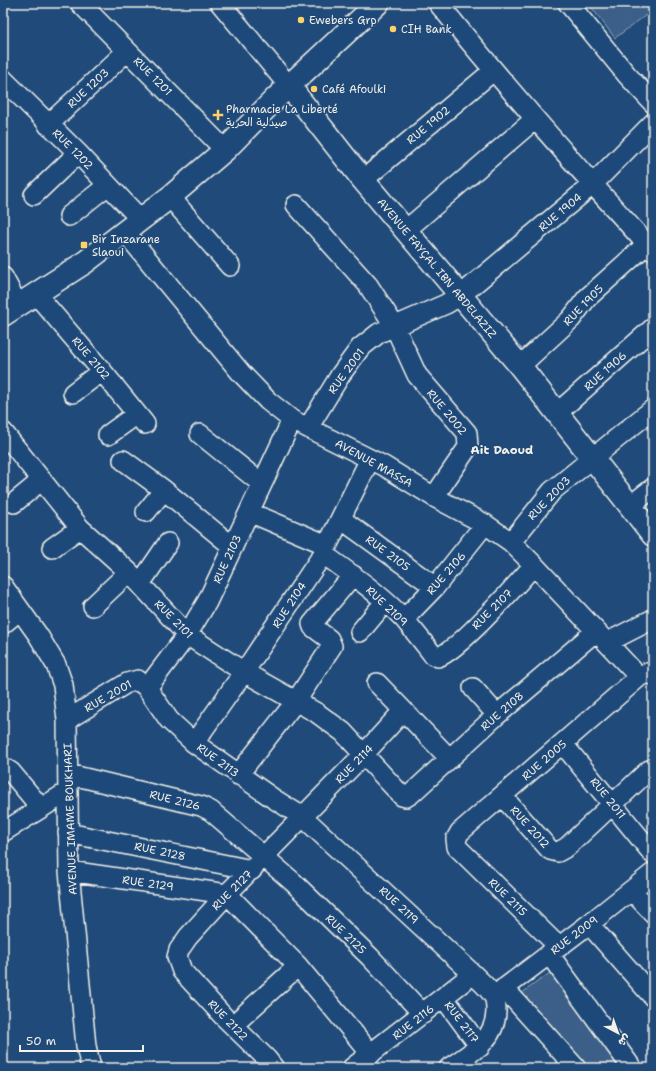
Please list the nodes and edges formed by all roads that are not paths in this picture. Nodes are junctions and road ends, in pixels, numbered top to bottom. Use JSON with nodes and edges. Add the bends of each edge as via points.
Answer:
{"nodes":[{"id":1,"x":80,"y":3,"type":"edge"},
{"id":2,"x":220,"y":3,"type":"edge"},
{"id":3,"x":378,"y":3,"type":"edge"},
{"id":4,"x":438,"y":3,"type":"edge"},
{"id":5,"x":568,"y":3,"type":"edge"},
{"id":6,"x":128,"y":51,"type":"junction"},
{"id":7,"x":492,"y":71,"type":"junction"},
{"id":8,"x":3,"y":79,"type":"edge"},
{"id":9,"x":289,"y":86,"type":"junction"},
{"id":10,"x":653,"y":103,"type":"edge"},
{"id":11,"x":535,"y":119,"type":"junction"},
{"id":12,"x":653,"y":123,"type":"edge"},
{"id":13,"x":48,"y":125,"type":"junction"},
{"id":14,"x":225,"y":150,"type":"junction"},
{"id":15,"x":78,"y":153,"type":"junction"},
{"id":16,"x":363,"y":180,"type":"junction"},
{"id":17,"x":108,"y":185,"type":"junction"},
{"id":18,"x":592,"y":185,"type":"junction"},
{"id":19,"x":34,"y":195,"type":"dead end"},
{"id":20,"x":170,"y":197,"type":"junction"},
{"id":21,"x":296,"y":205,"type":"dead end"},
{"id":22,"x":69,"y":216,"type":"dead end"},
{"id":23,"x":133,"y":226,"type":"junction"},
{"id":24,"x":406,"y":230,"type":"junction"},
{"id":25,"x":650,"y":248,"type":"edge"},
{"id":26,"x":230,"y":266,"type":"dead end"},
{"id":27,"x":3,"y":277,"type":"edge"},
{"id":28,"x":36,"y":294,"type":"junction"},
{"id":29,"x":461,"y":295,"type":"junction"},
{"id":30,"x":10,"y":310,"type":"edge"},
{"id":31,"x":394,"y":325,"type":"junction"},
{"id":32,"x":653,"y":328,"type":"edge"},
{"id":33,"x":520,"y":366,"type":"junction"},
{"id":34,"x":102,"y":371,"type":"junction"},
{"id":35,"x":73,"y":393,"type":"dead end"},
{"id":36,"x":653,"y":409,"type":"edge"},
{"id":37,"x":558,"y":413,"type":"junction"},
{"id":38,"x":300,"y":424,"type":"junction"},
{"id":39,"x":3,"y":433,"type":"edge"},
{"id":40,"x":200,"y":434,"type":"dead end"},
{"id":41,"x":108,"y":435,"type":"dead end"},
{"id":42,"x":592,"y":458,"type":"junction"},
{"id":43,"x":370,"y":459,"type":"junction"},
{"id":44,"x":123,"y":460,"type":"dead end"},
{"id":45,"x":42,"y":480,"type":"junction"},
{"id":46,"x":262,"y":484,"type":"junction"},
{"id":47,"x":653,"y":488,"type":"edge"},
{"id":48,"x":164,"y":490,"type":"junction"},
{"id":49,"x":434,"y":497,"type":"junction"},
{"id":50,"x":14,"y":503,"type":"dead end"},
{"id":51,"x":630,"y":506,"type":"junction"},
{"id":52,"x":146,"y":512,"type":"dead end"},
{"id":53,"x":249,"y":512,"type":"junction"},
{"id":54,"x":341,"y":519,"type":"junction"},
{"id":55,"x":485,"y":524,"type":"junction"},
{"id":56,"x":80,"y":528,"type":"junction"},
{"id":57,"x":653,"y":535,"type":"edge"},
{"id":58,"x":511,"y":542,"type":"junction"},
{"id":59,"x":168,"y":543,"type":"dead end"},
{"id":60,"x":233,"y":546,"type":"junction"},
{"id":61,"x":52,"y":548,"type":"dead end"},
{"id":62,"x":325,"y":549,"type":"junction"},
{"id":63,"x":534,"y":565,"type":"junction"},
{"id":64,"x":353,"y":575,"type":"junction"},
{"id":65,"x":134,"y":578,"type":"junction"},
{"id":66,"x":3,"y":586,"type":"edge"},
{"id":67,"x":435,"y":587,"type":"junction"},
{"id":68,"x":385,"y":602,"type":"junction"},
{"id":69,"x":93,"y":606,"type":"dead end"},
{"id":70,"x":20,"y":610,"type":"junction"},
{"id":71,"x":404,"y":619,"type":"junction"},
{"id":72,"x":653,"y":619,"type":"edge"},
{"id":73,"x":3,"y":624,"type":"edge"},
{"id":74,"x":360,"y":632,"type":"dead end"},
{"id":75,"x":187,"y":635,"type":"junction"},
{"id":76,"x":602,"y":637,"type":"junction"},
{"id":77,"x":448,"y":652,"type":"joint"},
{"id":78,"x":244,"y":672,"type":"junction"},
{"id":79,"x":646,"y":676,"type":"edge"},
{"id":80,"x":377,"y":683,"type":"dead end"},
{"id":81,"x":147,"y":688,"type":"junction"},
{"id":82,"x":473,"y":688,"type":"dead end"},
{"id":83,"x":296,"y":700,"type":"junction"},
{"id":84,"x":403,"y":711,"type":"junction"},
{"id":85,"x":497,"y":715,"type":"junction"},
{"id":86,"x":67,"y":720,"type":"junction"},
{"id":87,"x":194,"y":743,"type":"junction"},
{"id":88,"x":563,"y":744,"type":"junction"},
{"id":89,"x":364,"y":754,"type":"junction"},
{"id":90,"x":450,"y":759,"type":"junction"},
{"id":91,"x":3,"y":767,"type":"edge"},
{"id":92,"x":649,"y":770,"type":"dead end"},
{"id":93,"x":238,"y":775,"type":"junction"},
{"id":94,"x":68,"y":783,"type":"junction"},
{"id":95,"x":411,"y":794,"type":"joint"},
{"id":96,"x":502,"y":796,"type":"junction"},
{"id":97,"x":613,"y":803,"type":"junction"},
{"id":98,"x":41,"y":808,"type":"junction"},
{"id":99,"x":303,"y":817,"type":"junction"},
{"id":100,"x":3,"y":832,"type":"edge"},
{"id":101,"x":68,"y":833,"type":"junction"},
{"id":102,"x":457,"y":847,"type":"joint"},
{"id":103,"x":653,"y":854,"type":"edge"},
{"id":104,"x":265,"y":857,"type":"junction"},
{"id":105,"x":252,"y":870,"type":"junction"},
{"id":106,"x":69,"y":871,"type":"junction"},
{"id":107,"x":653,"y":873,"type":"edge"},
{"id":108,"x":632,"y":891,"type":"junction"},
{"id":109,"x":227,"y":894,"type":"junction"},
{"id":110,"x":653,"y":913,"type":"edge"},
{"id":111,"x":590,"y":924,"type":"junction"},
{"id":112,"x":554,"y":950,"type":"junction"},
{"id":113,"x":298,"y":966,"type":"junction"},
{"id":114,"x":182,"y":971,"type":"joint"},
{"id":115,"x":473,"y":974,"type":"junction"},
{"id":116,"x":499,"y":992,"type":"junction"},
{"id":117,"x":653,"y":997,"type":"edge"},
{"id":118,"x":444,"y":998,"type":"junction"},
{"id":119,"x":423,"y":1014,"type":"junction"},
{"id":120,"x":233,"y":1026,"type":"junction"},
{"id":121,"x":480,"y":1047,"type":"junction"},
{"id":122,"x":371,"y":1054,"type":"junction"},
{"id":123,"x":91,"y":1068,"type":"edge"},
{"id":124,"x":274,"y":1068,"type":"edge"},
{"id":125,"x":352,"y":1068,"type":"edge"},
{"id":126,"x":449,"y":1068,"type":"edge"},
{"id":127,"x":576,"y":1068,"type":"edge"},
{"id":128,"x":632,"y":1068,"type":"edge"}],
"edges":[{"from":1,"to":6,"type":"street","name":"RUE 1201"},
{"from":2,"to":9,"type":"street","name":"AVENUE FAYÇAL IBN ABDELAZIZ"},
{"from":3,"to":9,"type":"street"},
{"from":4,"to":7,"type":"street"},
{"from":5,"to":10,"type":"street"},
{"from":6,"to":13,"type":"street","name":"RUE 1203"},
{"from":6,"to":14,"type":"street","name":"RUE 1201"},
{"from":7,"to":11,"type":"street"},
{"from":7,"to":16,"type":"street","name":"RUE 1902"},
{"from":8,"to":13,"type":"street","name":"RUE 1202"},
{"from":9,"to":14,"type":"street"},
{"from":9,"to":16,"type":"street","name":"AVENUE FAYÇAL IBN ABDELAZIZ"},
{"from":11,"to":18,"type":"street"},
{"from":11,"to":24,"type":"street"},
{"from":12,"to":18,"type":"street","name":"RUE 1904"},
{"from":13,"to":15,"type":"street","name":"RUE 1202"},
{"from":14,"to":20,"type":"street"},
{"from":15,"to":17,"type":"street","name":"RUE 1202"},
{"from":15,"to":19,"type":"street"},
{"from":16,"to":24,"type":"street","name":"AVENUE FAYÇAL IBN ABDELAZIZ"},
{"from":17,"to":22,"type":"street"},
{"from":17,"to":23,"type":"street","name":"RUE 1202"},
{"from":18,"to":25,"type":"street"},
{"from":18,"to":29,"type":"street","name":"RUE 1904"},
{"from":20,"to":23,"type":"street"},
{"from":20,"to":26,"type":"street"},
{"from":21,"to":31,"type":"street","name":"RUE 2002","via":[[368,285]]},
{"from":23,"to":28,"type":"street","via":[[84,263]]},
{"from":23,"to":38,"type":"street","name":"AVENUE MASSA","via":[[241,373],[268,401]]},
{"from":24,"to":29,"type":"street","name":"AVENUE FAYÇAL IBN ABDELAZIZ"},
{"from":25,"to":33,"type":"street","name":"RUE 1905","via":[[587,298],[570,319]]},
{"from":27,"to":30,"type":"street"},
{"from":28,"to":30,"type":"street"},
{"from":28,"to":34,"type":"street","name":"RUE 2102"},
{"from":29,"to":31,"type":"street","name":"RUE 2001"},
{"from":29,"to":33,"type":"street","name":"AVENUE FAYÇAL IBN ABDELAZIZ"},
{"from":31,"to":38,"type":"street","name":"RUE 2001","via":[[360,348]]},
{"from":31,"to":49,"type":"street","name":"RUE 2002","via":[[417,375],[469,438],[468,447]]},
{"from":32,"to":37,"type":"street","name":"RUE 1906"},
{"from":33,"to":37,"type":"street","name":"AVENUE FAYÇAL IBN ABDELAZIZ"},
{"from":34,"to":35,"type":"street"},
{"from":34,"to":41,"type":"street","name":"RUE 2102","via":[[141,419]]},
{"from":36,"to":42,"type":"street","name":"RUE 2003"},
{"from":37,"to":42,"type":"street","name":"AVENUE FAYÇAL IBN ABDELAZIZ"},
{"from":38,"to":43,"type":"street","name":"AVENUE MASSA"},
{"from":38,"to":46,"type":"street","name":"RUE 2103"},
{"from":39,"to":45,"type":"street","name":"RUE 2101"},
{"from":40,"to":46,"type":"street"},
{"from":42,"to":51,"type":"street","name":"AVENUE FAYÇAL IBN ABDELAZIZ"},
{"from":42,"to":58,"type":"street","name":"RUE 2003","via":[[552,491]]},
{"from":43,"to":49,"type":"street","name":"AVENUE MASSA"},
{"from":43,"to":54,"type":"street","name":"RUE 2104"},
{"from":44,"to":48,"type":"street"},
{"from":45,"to":50,"type":"street"},
{"from":45,"to":56,"type":"street","name":"RUE 2101"},
{"from":46,"to":53,"type":"street","name":"RUE 2103"},
{"from":47,"to":51,"type":"street"},
{"from":48,"to":52,"type":"street"},
{"from":48,"to":60,"type":"street"},
{"from":49,"to":55,"type":"street","name":"AVENUE MASSA"},
{"from":51,"to":57,"type":"street","name":"AVENUE FAYÇAL IBN ABDELAZIZ"},
{"from":53,"to":60,"type":"street","name":"RUE 2103"},
{"from":53,"to":62,"type":"street","name":"RUE 2109"},
{"from":54,"to":62,"type":"street","name":"RUE 2104"},
{"from":54,"to":67,"type":"street","name":"RUE 2105"},
{"from":55,"to":58,"type":"street","name":"AVENUE MASSA"},
{"from":55,"to":67,"type":"street","name":"RUE 2106"},
{"from":56,"to":61,"type":"street"},
{"from":56,"to":65,"type":"street","name":"RUE 2101"},
{"from":58,"to":63,"type":"street","name":"AVENUE MASSA"},
{"from":59,"to":65,"type":"street"},
{"from":60,"to":75,"type":"street","name":"RUE 2103","via":[[207,602]]},
{"from":62,"to":64,"type":"street","name":"RUE 2109"},
{"from":62,"to":78,"type":"street","name":"RUE 2104"},
{"from":63,"to":76,"type":"street","name":"AVENUE MASSA"},
{"from":63,"to":77,"type":"street","name":"RUE 2107"},
{"from":64,"to":68,"type":"street","name":"RUE 2109"},
{"from":64,"to":83,"type":"street","via":[[313,621],[313,627],[329,639],[332,646]]},
{"from":65,"to":69,"type":"street"},
{"from":65,"to":75,"type":"street","name":"RUE 2101"},
{"from":66,"to":70,"type":"street","name":"AVENUE IMAME BOUKHARI"},
{"from":67,"to":71,"type":"street","name":"RUE 2106"},
{"from":68,"to":71,"type":"street","name":"RUE 2109"},
{"from":68,"to":74,"type":"street"},
{"from":70,"to":73,"type":"street"},
{"from":70,"to":86,"type":"street","name":"AVENUE IMAME BOUKHARI","via":[[56,665],[63,685]]},
{"from":71,"to":77,"type":"street","name":"RUE 2109","via":[[433,655],[438,657]]},
{"from":72,"to":76,"type":"street","name":"RUE 2108"},
{"from":75,"to":78,"type":"street","name":"RUE 2101"},
{"from":75,"to":81,"type":"street","name":"RUE 2103"},
{"from":76,"to":79,"type":"street","name":"AVENUE MASSA"},
{"from":76,"to":85,"type":"street","name":"RUE 2108"},
{"from":78,"to":83,"type":"street","name":"RUE 2101"},
{"from":78,"to":87,"type":"street","name":"RUE 2104"},
{"from":79,"to":88,"type":"street","name":"RUE 2005"},
{"from":80,"to":84,"type":"street"},
{"from":81,"to":86,"type":"street","name":"RUE 2001","via":[[138,680],[127,683]]},
{"from":81,"to":87,"type":"street","name":"RUE 2113","via":[[169,720]]},
{"from":82,"to":85,"type":"street"},
{"from":83,"to":89,"type":"street","name":"RUE 2101","via":[[343,732]]},
{"from":83,"to":93,"type":"street"},
{"from":84,"to":89,"type":"street","name":"RUE 2114"},
{"from":84,"to":90,"type":"street"},
{"from":85,"to":90,"type":"street","name":"RUE 2108"},
{"from":86,"to":94,"type":"street","name":"AVENUE IMAME BOUKHARI"},
{"from":87,"to":93,"type":"street","name":"RUE 2113"},
{"from":88,"to":96,"type":"street","name":"RUE 2005"},
{"from":88,"to":97,"type":"street","name":"RUE 2011"},
{"from":89,"to":95,"type":"street","name":"RUE 2101","via":[[402,796],[406,798]]},
{"from":89,"to":99,"type":"street","name":"RUE 2114"},
{"from":90,"to":95,"type":"street","name":"RUE 2108"},
{"from":91,"to":98,"type":"street","via":[[12,772]]},
{"from":92,"to":97,"type":"street"},
{"from":93,"to":99,"type":"street","name":"RUE 2113"},
{"from":94,"to":98,"type":"street"},
{"from":94,"to":101,"type":"street","name":"AVENUE IMAME BOUKHARI"},
{"from":94,"to":104,"type":"street","name":"RUE 2126","via":[[201,806],[220,817]]},
{"from":96,"to":97,"type":"street","name":"RUE 2012","via":[[550,850],[558,852]]},
{"from":96,"to":102,"type":"street","name":"RUE 2005","via":[[460,832],[456,839]]},
{"from":97,"to":103,"type":"street","name":"RUE 2011"},
{"from":98,"to":100,"type":"street"},
{"from":99,"to":104,"type":"street","name":"RUE 2127"},
{"from":99,"to":115,"type":"street","name":"RUE 2119"},
{"from":101,"to":105,"type":"street","name":"RUE 2128"},
{"from":101,"to":106,"type":"street","name":"AVENUE IMAME BOUKHARI"},
{"from":102,"to":112,"type":"street","name":"RUE 2115"},
{"from":104,"to":105,"type":"street","name":"RUE 2127"},
{"from":104,"to":119,"type":"street","name":"RUE 2125","via":[[370,957]]},
{"from":105,"to":109,"type":"street","name":"RUE 2127"},
{"from":106,"to":109,"type":"street","name":"RUE 2129"},
{"from":106,"to":123,"type":"street","name":"AVENUE IMAME BOUKHARI","via":[[86,1046]]},
{"from":107,"to":108,"type":"street","name":"RUE 2009"},
{"from":108,"to":110,"type":"street"},
{"from":108,"to":111,"type":"street","name":"RUE 2009"},
{"from":109,"to":113,"type":"street"},
{"from":109,"to":114,"type":"street","name":"RUE 2127","via":[[183,944],[178,957]]},
{"from":111,"to":112,"type":"street","name":"RUE 2009"},
{"from":111,"to":117,"type":"street"},
{"from":112,"to":116,"type":"street","name":"RUE 2009"},
{"from":112,"to":128,"type":"street","name":"RUE 2115"},
{"from":113,"to":120,"type":"street"},
{"from":113,"to":122,"type":"street"},
{"from":114,"to":120,"type":"street","name":"RUE 2122"},
{"from":115,"to":116,"type":"street","name":"RUE 2119"},
{"from":115,"to":118,"type":"street","name":"RUE 2116"},
{"from":116,"to":121,"type":"street","via":[[496,1017],[488,1038]]},
{"from":116,"to":127,"type":"street","name":"RUE 2119"},
{"from":118,"to":119,"type":"street","name":"RUE 2116"},
{"from":118,"to":121,"type":"street","name":"RUE 2117"},
{"from":119,"to":122,"type":"street","name":"RUE 2116"},
{"from":120,"to":124,"type":"street","name":"RUE 2122"},
{"from":121,"to":126,"type":"street"},
{"from":122,"to":125,"type":"street","name":"RUE 2116"}]}
